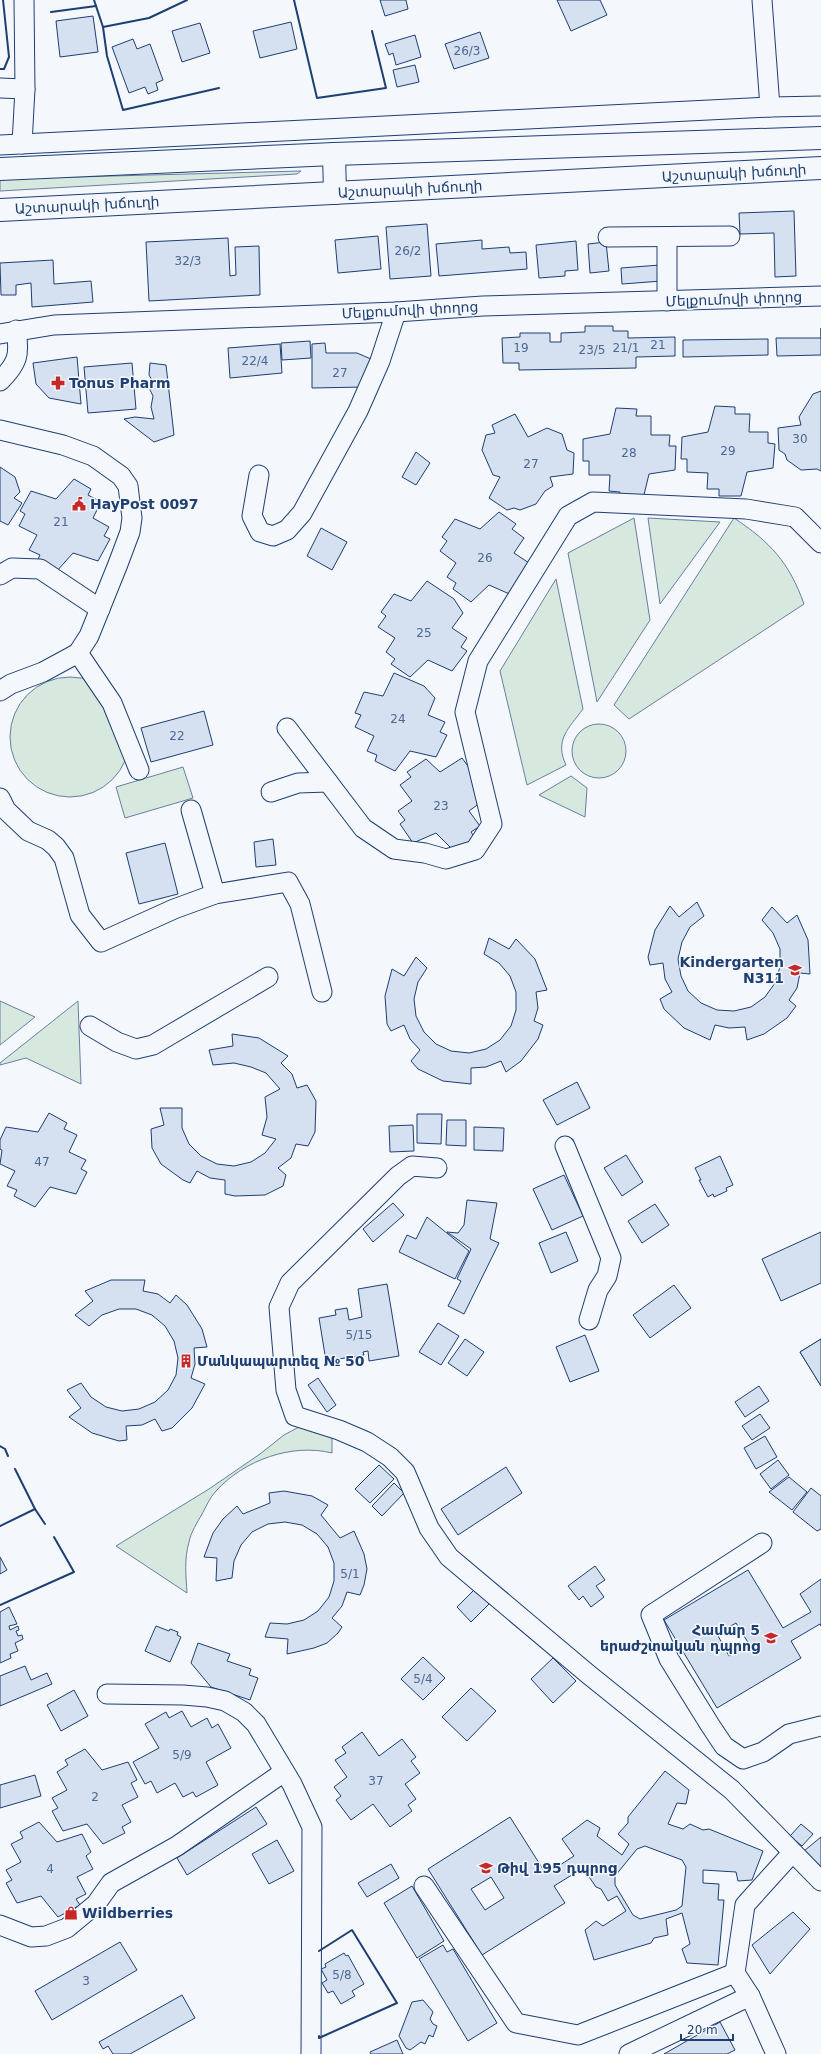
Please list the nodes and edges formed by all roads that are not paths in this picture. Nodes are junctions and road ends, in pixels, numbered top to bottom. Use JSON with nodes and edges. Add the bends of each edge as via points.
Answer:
{"nodes":[{"id":1,"x":24,"y":0,"type":"edge"},
{"id":2,"x":762,"y":0,"type":"edge"},
{"id":3,"x":0,"y":88,"type":"edge"},
{"id":4,"x":25,"y":89,"type":"junction"},
{"id":5,"x":821,"y":106,"type":"edge"},
{"id":6,"x":770,"y":107,"type":"junction"},
{"id":7,"x":821,"y":138,"type":"edge"},
{"id":8,"x":22,"y":144,"type":"junction"},
{"id":9,"x":0,"y":145,"type":"edge"},
{"id":10,"x":334,"y":154,"type":"junction"},
{"id":11,"x":821,"y":168,"type":"edge"},
{"id":12,"x":0,"y":169,"type":"edge"},
{"id":13,"x":335,"y":193,"type":"junction"},
{"id":14,"x":0,"y":210,"type":"edge"},
{"id":15,"x":730,"y":236,"type":"dead end"},
{"id":16,"x":608,"y":237,"type":"dead end"},
{"id":17,"x":667,"y":237,"type":"junction"},
{"id":18,"x":821,"y":296,"type":"edge"},
{"id":19,"x":667,"y":301,"type":"junction"},
{"id":20,"x":396,"y":312,"type":"junction"},
{"id":21,"x":8,"y":332,"type":"edge"},
{"id":22,"x":0,"y":381,"type":"edge"},
{"id":23,"x":0,"y":430,"type":"edge"},
{"id":24,"x":259,"y":475,"type":"dead end"},
{"id":25,"x":821,"y":543,"type":"edge"},
{"id":26,"x":0,"y":575,"type":"edge"},
{"id":27,"x":100,"y":609,"type":"junction"},
{"id":28,"x":78,"y":653,"type":"junction"},
{"id":29,"x":0,"y":691,"type":"edge"},
{"id":30,"x":287,"y":728,"type":"dead end"},
{"id":31,"x":139,"y":770,"type":"dead end"},
{"id":32,"x":328,"y":782,"type":"junction"},
{"id":33,"x":272,"y":792,"type":"dead end"},
{"id":34,"x":0,"y":798,"type":"edge"},
{"id":35,"x":191,"y":810,"type":"dead end"},
{"id":36,"x":215,"y":894,"type":"junction"},
{"id":37,"x":268,"y":977,"type":"dead end"},
{"id":38,"x":322,"y":992,"type":"dead end"},
{"id":39,"x":90,"y":1026,"type":"dead end"},
{"id":40,"x":565,"y":1146,"type":"dead end"},
{"id":41,"x":437,"y":1168,"type":"dead end"},
{"id":42,"x":590,"y":1320,"type":"dead end"},
{"id":43,"x":762,"y":1543,"type":"dead end"},
{"id":44,"x":107,"y":1694,"type":"dead end"},
{"id":45,"x":821,"y":1726,"type":"edge"},
{"id":46,"x":284,"y":1772,"type":"junction"},
{"id":47,"x":792,"y":1853,"type":"junction"},
{"id":48,"x":821,"y":1881,"type":"edge"},
{"id":49,"x":424,"y":1886,"type":"dead end"},
{"id":50,"x":0,"y":1925,"type":"edge"},
{"id":51,"x":735,"y":1973,"type":"junction"},
{"id":52,"x":750,"y":1996,"type":"junction"},
{"id":53,"x":311,"y":2054,"type":"edge"},
{"id":54,"x":629,"y":2054,"type":"edge"},
{"id":55,"x":776,"y":2054,"type":"edge"}],
"edges":[{"from":1,"to":4,"type":"street"},
{"from":2,"to":6,"type":"street"},
{"from":3,"to":4,"type":"street"},
{"from":4,"to":8,"type":"street"},
{"from":5,"to":6,"type":"street"},
{"from":6,"to":8,"type":"street"},
{"from":7,"to":10,"type":"main road"},
{"from":8,"to":9,"type":"street"},
{"from":10,"to":12,"type":"main road"},
{"from":10,"to":13,"type":"main road"},
{"from":11,"to":13,"type":"main road","name":"Աշտարակի խճուղի"},
{"from":13,"to":14,"type":"main road","name":"Աշտարակի խճուղի"},
{"from":15,"to":17,"type":"street"},
{"from":16,"to":17,"type":"street"},
{"from":17,"to":19,"type":"street"},
{"from":18,"to":19,"type":"street","name":"Մելքումովի փողոց"},
{"from":19,"to":20,"type":"street","name":"Մելքումովի փողոց","via":[[483,306]]},
{"from":20,"to":21,"type":"street","name":"Մելքումովի փողոց","via":[[54,325]]},
{"from":20,"to":24,"type":"street","via":[[380,361],[354,418],[302,513],[287,530],[273,536],[260,532],[252,516]]},
{"from":21,"to":22,"type":"street","via":[[19,350],[11,370]]},
{"from":23,"to":27,"type":"street","via":[[93,456],[121,476],[128,486],[132,518],[130,532]]},
{"from":25,"to":32,"type":"street","via":[[795,517],[746,509],[593,502],[568,516],[478,661],[465,712],[492,824],[475,850],[446,859],[425,853],[394,850],[363,828]]},
{"from":26,"to":27,"type":"street","via":[[12,568],[40,569]]},
{"from":27,"to":28,"type":"street"},
{"from":28,"to":29,"type":"street"},
{"from":28,"to":31,"type":"street","via":[[112,703]]},
{"from":30,"to":32,"type":"street"},
{"from":32,"to":33,"type":"street","via":[[298,783]]},
{"from":34,"to":36,"type":"street","via":[[6,810],[28,831],[48,840],[64,858],[80,915],[101,942],[174,909]]},
{"from":35,"to":36,"type":"street"},
{"from":36,"to":38,"type":"street","via":[[288,882],[300,904]]},
{"from":37,"to":39,"type":"street","via":[[153,1045],[136,1049],[117,1042]]},
{"from":40,"to":42,"type":"street","via":[[611,1258],[607,1276],[598,1290]]},
{"from":41,"to":47,"type":"street","via":[[412,1166],[398,1176],[290,1283],[279,1307],[286,1390],[295,1416],[340,1430],[367,1442],[390,1457],[406,1472],[428,1528],[449,1557],[732,1790]]},
{"from":43,"to":45,"type":"street","via":[[651,1615],[669,1659],[710,1725],[724,1746],[743,1759],[763,1752],[789,1734]]},
{"from":44,"to":46,"type":"street","via":[[207,1697],[225,1701],[244,1712],[256,1724]]},
{"from":46,"to":50,"type":"street","via":[[177,1846],[111,1883],[96,1904],[67,1928],[46,1936],[31,1937]]},
{"from":46,"to":53,"type":"street","via":[[312,1827]]},
{"from":47,"to":48,"type":"street"},
{"from":47,"to":51,"type":"street","via":[[745,1905]]},
{"from":49,"to":51,"type":"street","via":[[516,2023],[578,2036]]},
{"from":51,"to":52,"type":"street"},
{"from":52,"to":54,"type":"street"},
{"from":52,"to":55,"type":"street"}]}
